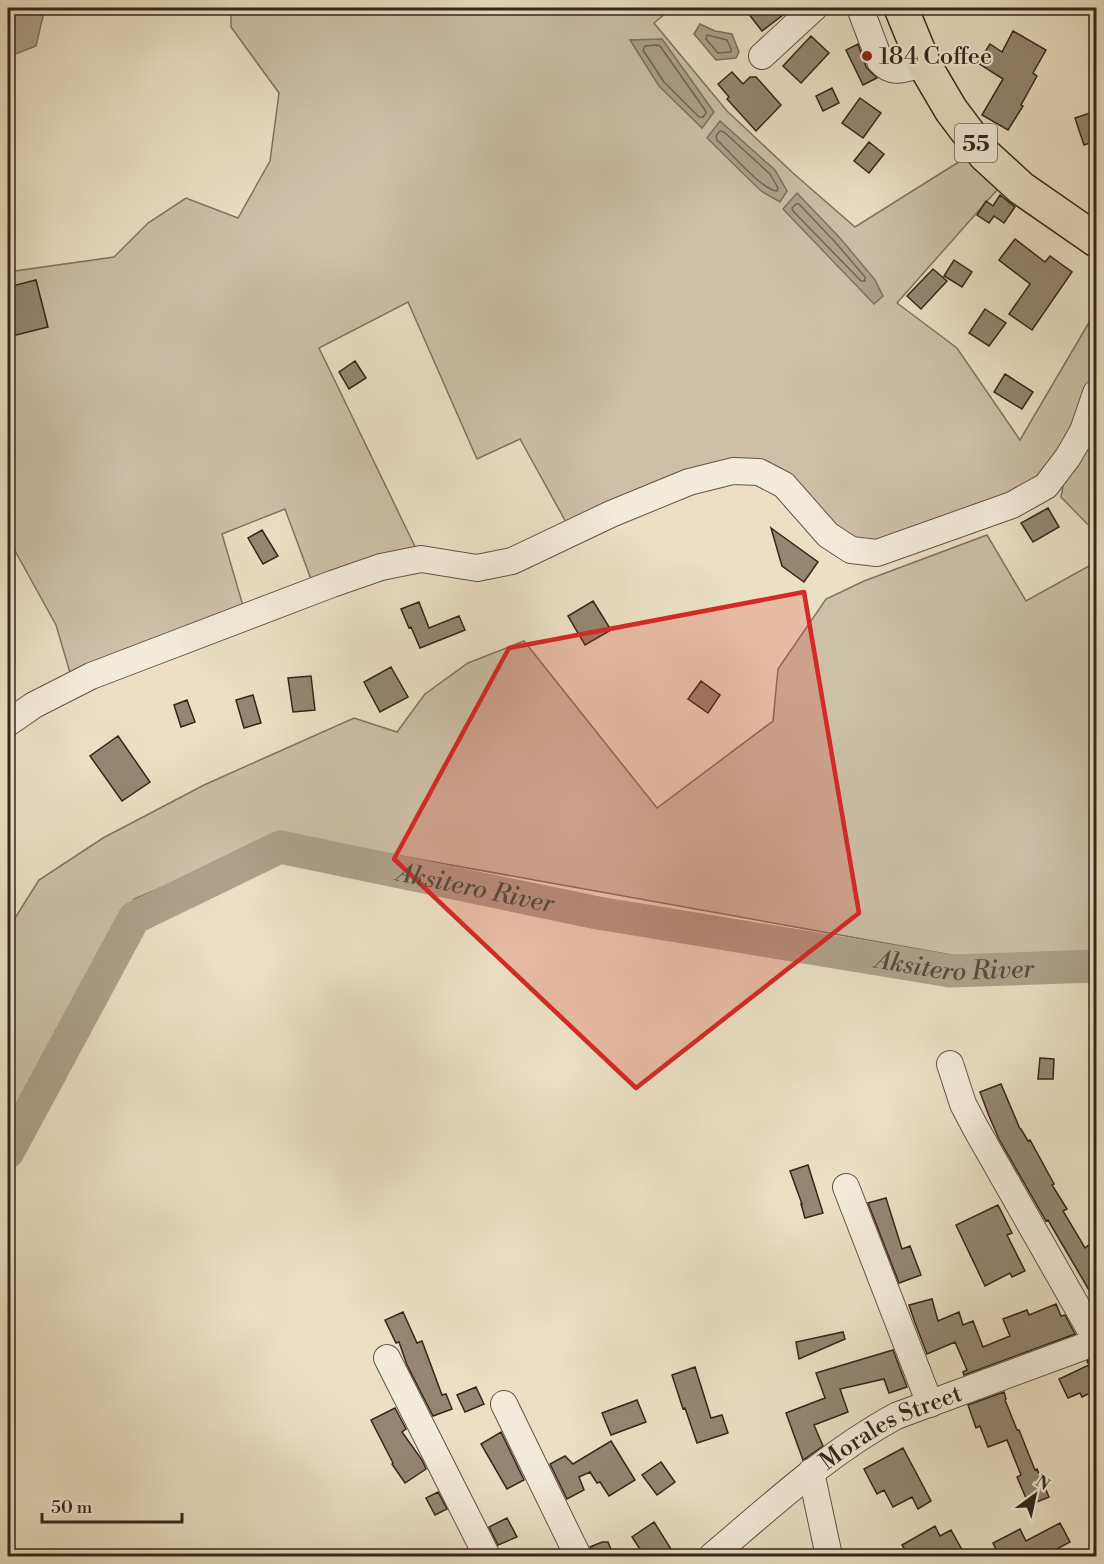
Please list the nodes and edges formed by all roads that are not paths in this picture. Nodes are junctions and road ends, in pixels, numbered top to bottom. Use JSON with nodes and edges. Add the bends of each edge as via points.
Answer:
{"nodes":[{"id":1,"x":814,"y":8,"type":"edge"},
{"id":2,"x":860,"y":8,"type":"edge"},
{"id":3,"x":901,"y":8,"type":"edge"},
{"id":4,"x":762,"y":56,"type":"dead end"},
{"id":5,"x":924,"y":64,"type":"junction"},
{"id":6,"x":1096,"y":240,"type":"edge"},
{"id":7,"x":1096,"y":393,"type":"edge"},
{"id":8,"x":8,"y":723,"type":"edge"},
{"id":9,"x":950,"y":1064,"type":"dead end"},
{"id":10,"x":846,"y":1187,"type":"dead end"},
{"id":11,"x":1096,"y":1341,"type":"edge"},
{"id":12,"x":387,"y":1358,"type":"dead end"},
{"id":13,"x":504,"y":1404,"type":"dead end"},
{"id":14,"x":930,"y":1404,"type":"junction"},
{"id":15,"x":811,"y":1472,"type":"junction"},
{"id":16,"x":487,"y":1557,"type":"edge"},
{"id":17,"x":578,"y":1557,"type":"edge"},
{"id":18,"x":712,"y":1557,"type":"edge"},
{"id":19,"x":829,"y":1557,"type":"edge"}],
"edges":[{"from":1,"to":4,"type":"street"},
{"from":2,"to":5,"type":"street","via":[[886,68],[897,71]]},
{"from":3,"to":5,"type":"highway","number":"55"},
{"from":5,"to":6,"type":"highway","number":"55","via":[[951,110],[985,155],[1021,188]]},
{"from":7,"to":8,"type":"street","via":[[1083,431],[1046,486],[1012,505],[877,553],[851,550],[828,535],[784,485],[759,472],[733,471],[689,482],[512,561],[477,568],[421,559],[381,567],[332,584],[91,676]]},
{"from":9,"to":11,"type":"street","via":[[968,1114]]},
{"from":10,"to":14,"type":"street"},
{"from":11,"to":14,"type":"street","name":"Morales Street"},
{"from":12,"to":16,"type":"street"},
{"from":13,"to":17,"type":"street"},
{"from":14,"to":15,"type":"street","name":"Morales Street","via":[[874,1428]]},
{"from":15,"to":18,"type":"street","name":"Morales Street"},
{"from":15,"to":19,"type":"street"}]}
